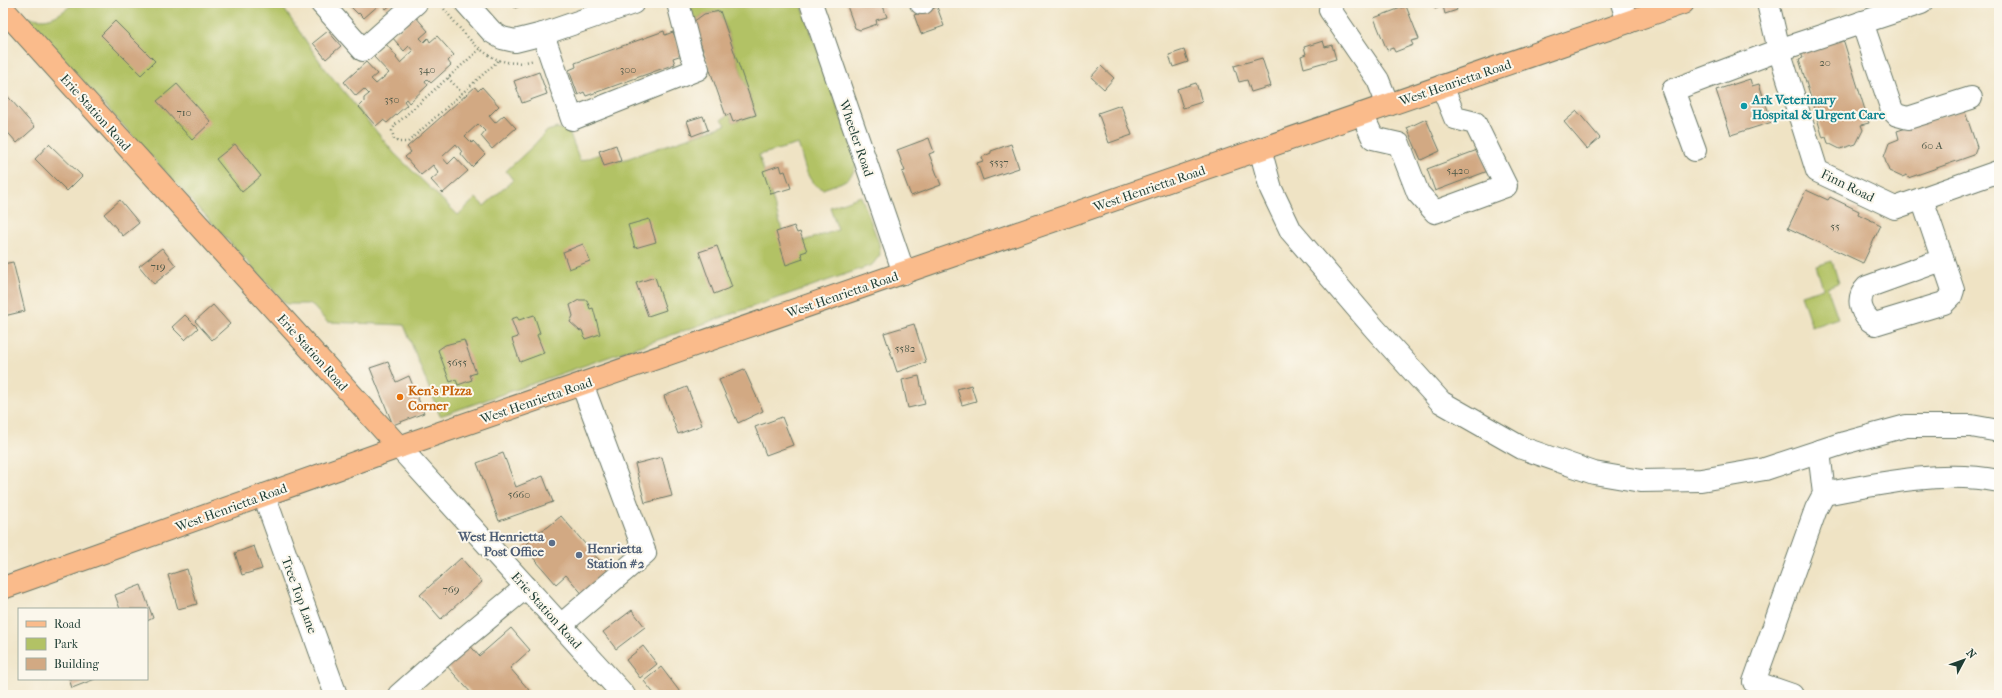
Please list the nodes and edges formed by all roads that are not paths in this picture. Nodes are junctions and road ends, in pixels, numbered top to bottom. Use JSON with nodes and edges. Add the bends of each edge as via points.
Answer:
{"nodes":[{"id":1,"x":321,"y":3,"type":"edge"},
{"id":2,"x":416,"y":3,"type":"edge"},
{"id":3,"x":466,"y":3,"type":"edge"},
{"id":4,"x":633,"y":3,"type":"edge"},
{"id":5,"x":678,"y":3,"type":"edge"},
{"id":6,"x":810,"y":3,"type":"edge"},
{"id":7,"x":1683,"y":3,"type":"edge"},
{"id":8,"x":1768,"y":3,"type":"edge"},
{"id":9,"x":1921,"y":3,"type":"edge"},
{"id":10,"x":601,"y":8,"type":"edge"},
{"id":11,"x":3,"y":9,"type":"edge"},
{"id":12,"x":1330,"y":10,"type":"dead end"},
{"id":13,"x":1625,"y":12,"type":"edge"},
{"id":14,"x":1862,"y":22,"type":"junction"},
{"id":15,"x":543,"y":34,"type":"junction"},
{"id":16,"x":1779,"y":50,"type":"junction"},
{"id":17,"x":1442,"y":86,"type":"junction"},
{"id":18,"x":1971,"y":98,"type":"dead end"},
{"id":19,"x":1388,"y":105,"type":"junction"},
{"id":20,"x":1362,"y":114,"type":"junction"},
{"id":21,"x":1260,"y":149,"type":"junction"},
{"id":22,"x":1695,"y":150,"type":"dead end"},
{"id":23,"x":1997,"y":172,"type":"dead end"},
{"id":24,"x":1922,"y":198,"type":"junction"},
{"id":25,"x":1942,"y":260,"type":"dead end"},
{"id":26,"x":904,"y":273,"type":"junction"},
{"id":27,"x":582,"y":384,"type":"junction"},
{"id":28,"x":1999,"y":431,"type":"edge"},
{"id":29,"x":399,"y":447,"type":"junction"},
{"id":30,"x":1819,"y":451,"type":"junction"},
{"id":31,"x":1999,"y":481,"type":"edge"},
{"id":32,"x":1824,"y":494,"type":"junction"},
{"id":33,"x":264,"y":495,"type":"junction"},
{"id":34,"x":526,"y":587,"type":"junction"},
{"id":35,"x":3,"y":588,"type":"edge"},
{"id":36,"x":561,"y":625,"type":"junction"},
{"id":37,"x":409,"y":692,"type":"edge"},
{"id":38,"x":336,"y":695,"type":"edge"},
{"id":39,"x":624,"y":695,"type":"edge"},
{"id":40,"x":1792,"y":695,"type":"edge"}],
"edges":[{"from":1,"to":2,"type":"street","via":[[363,50]]},
{"from":3,"to":15,"type":"street","via":[[492,32],[502,38],[515,41]]},
{"from":4,"to":10,"type":"street"},
{"from":5,"to":15,"type":"street","via":[[691,53],[698,69],[572,119]]},
{"from":6,"to":26,"type":"street","name":"Wheeler Road"},
{"from":7,"to":13,"type":"main road","name":"West Henrietta Road"},
{"from":8,"to":16,"type":"street","name":"Finn Road"},
{"from":9,"to":14,"type":"street"},
{"from":10,"to":15,"type":"street"},
{"from":11,"to":29,"type":"main road","name":"Erie Station Road"},
{"from":12,"to":19,"type":"street","via":[[1378,80]]},
{"from":13,"to":17,"type":"main road","name":"West Henrietta Road"},
{"from":14,"to":16,"type":"street"},
{"from":14,"to":18,"type":"street","via":[[1892,110],[1897,115],[1908,118]]},
{"from":16,"to":22,"type":"street","via":[[1672,90]]},
{"from":16,"to":24,"type":"street","name":"Finn Road","via":[[1817,171],[1895,208]]},
{"from":17,"to":19,"type":"main road","name":"West Henrietta Road"},
{"from":17,"to":20,"type":"street","via":[[1455,118],[1475,123],[1506,186],[1435,212],[1418,193],[1399,144],[1373,138]]},
{"from":19,"to":20,"type":"main road","name":"West Henrietta Road"},
{"from":20,"to":21,"type":"main road","name":"West Henrietta Road"},
{"from":21,"to":26,"type":"main road","name":"West Henrietta Road"},
{"from":21,"to":30,"type":"street","via":[[1271,189],[1291,231],[1375,329],[1441,402],[1522,448],[1594,474],[1641,481],[1701,480],[1765,469]]},
{"from":23,"to":24,"type":"street","name":"Finn Road"},
{"from":24,"to":25,"type":"street"},
{"from":26,"to":27,"type":"main road","name":"West Henrietta Road"},
{"from":27,"to":29,"type":"main road","name":"West Henrietta Road"},
{"from":27,"to":36,"type":"street","via":[[645,552]]},
{"from":28,"to":30,"type":"street","via":[[1971,426],[1906,426]]},
{"from":29,"to":33,"type":"main road","name":"West Henrietta Road"},
{"from":29,"to":34,"type":"street","name":"Erie Station Road"},
{"from":30,"to":32,"type":"street"},
{"from":31,"to":32,"type":"street","via":[[1958,477],[1914,478]]},
{"from":32,"to":40,"type":"street","via":[[1816,509],[1754,682]]},
{"from":33,"to":35,"type":"main road","name":"West Henrietta Road"},
{"from":33,"to":38,"type":"street","name":"Tree Top Lane"},
{"from":34,"to":36,"type":"street","name":"Erie Station Road"},
{"from":34,"to":37,"type":"street","via":[[445,654]]},
{"from":36,"to":39,"type":"street","name":"Erie Station Road"}]}
